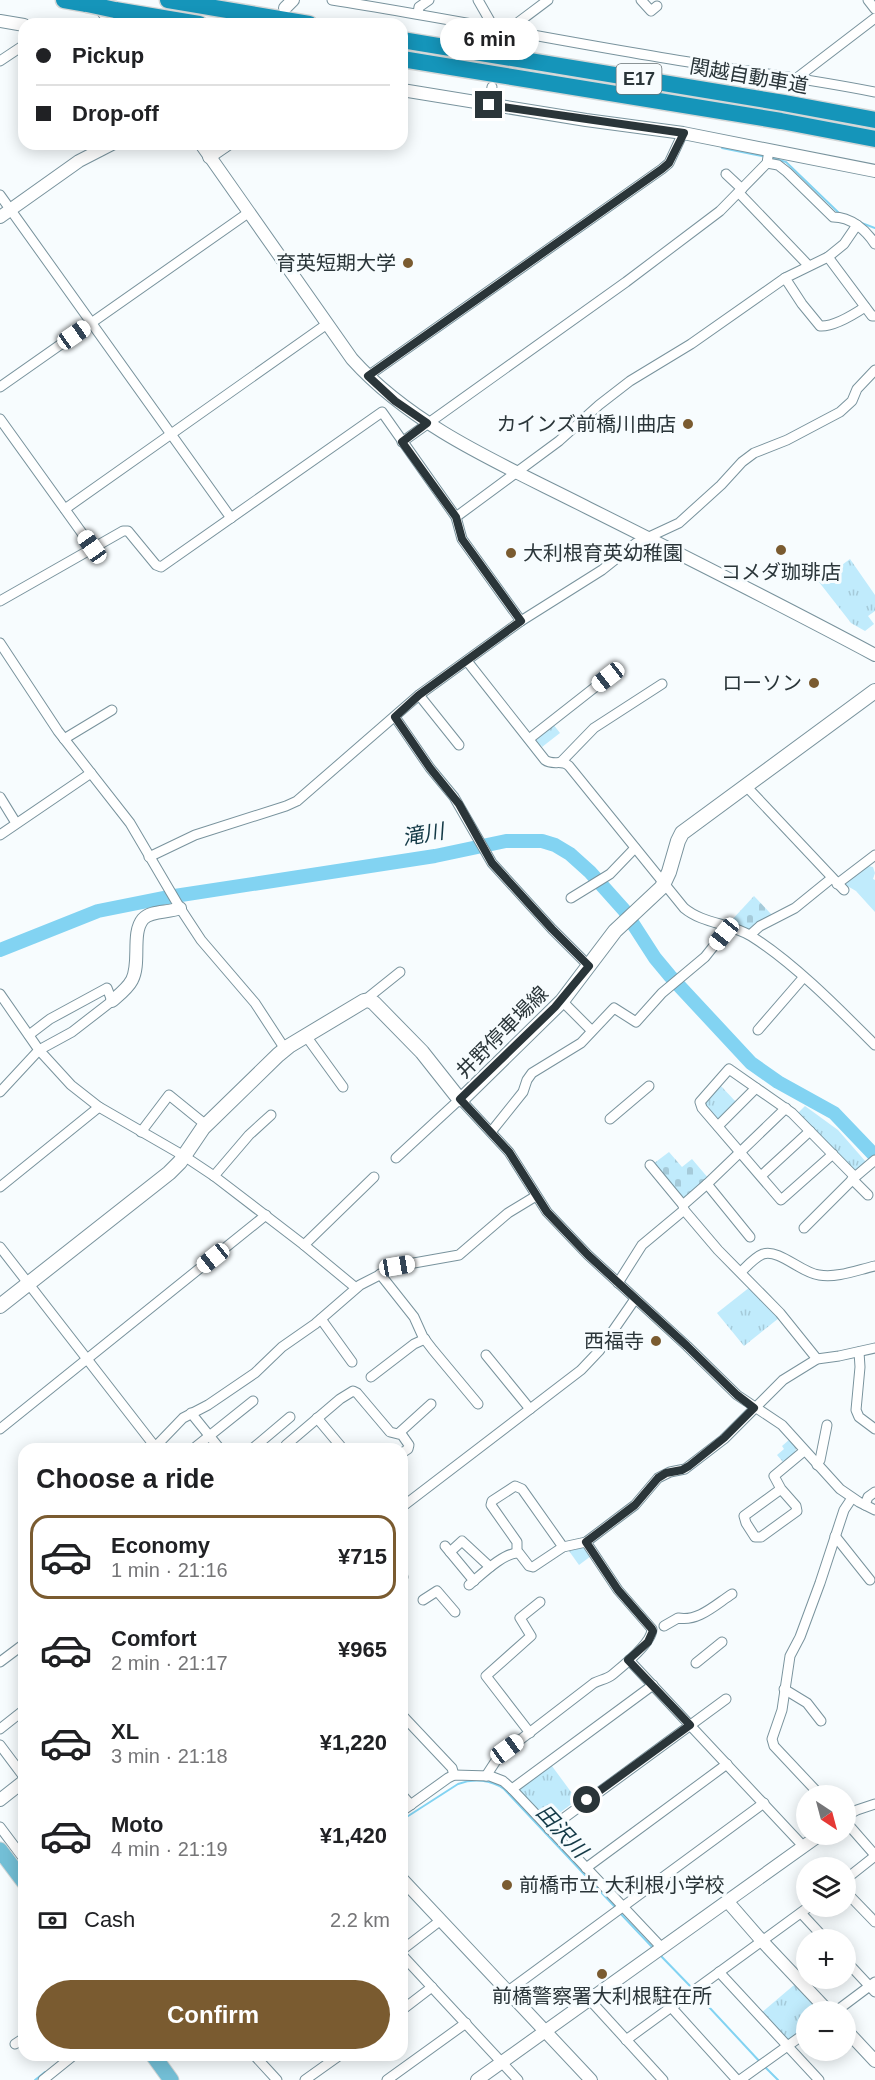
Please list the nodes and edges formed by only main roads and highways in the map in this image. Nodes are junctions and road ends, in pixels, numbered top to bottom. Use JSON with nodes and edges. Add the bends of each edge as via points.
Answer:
{"nodes":[{"id":1,"x":64,"y":0,"type":"edge"},
{"id":2,"x":168,"y":0,"type":"edge"},
{"id":3,"x":91,"y":2,"type":"edge"},
{"id":4,"x":114,"y":17,"type":"edge"},
{"id":5,"x":274,"y":18,"type":"edge"},
{"id":6,"x":408,"y":41,"type":"edge"},
{"id":7,"x":408,"y":60,"type":"edge"},
{"id":8,"x":875,"y":120,"type":"edge"},
{"id":9,"x":875,"y":139,"type":"edge"},
{"id":10,"x":875,"y":691,"type":"edge"},
{"id":11,"x":0,"y":1306,"type":"edge"},
{"id":12,"x":0,"y":1850,"type":"edge"},
{"id":13,"x":18,"y":1874,"type":"edge"},
{"id":14,"x":157,"y":2061,"type":"edge"},
{"id":15,"x":171,"y":2080,"type":"edge"}],
"edges":[{"from":1,"to":3,"type":"highway"},
{"from":2,"to":5,"type":"highway"},
{"from":3,"to":4,"type":"highway","bridge":true},
{"from":6,"to":8,"type":"highway","name":"関越自動車道","number":"E17"},
{"from":7,"to":9,"type":"highway","name":"関越自動車道","number":"E17"},
{"from":10,"to":11,"type":"main road","name":"井野停車場線","via":[[682,833],[665,884],[621,924],[562,1001],[460,1099],[422,1052],[369,1000],[285,1049],[206,1125],[169,1173]]},
{"from":12,"to":13,"type":"main road"},
{"from":14,"to":15,"type":"main road"}]}
